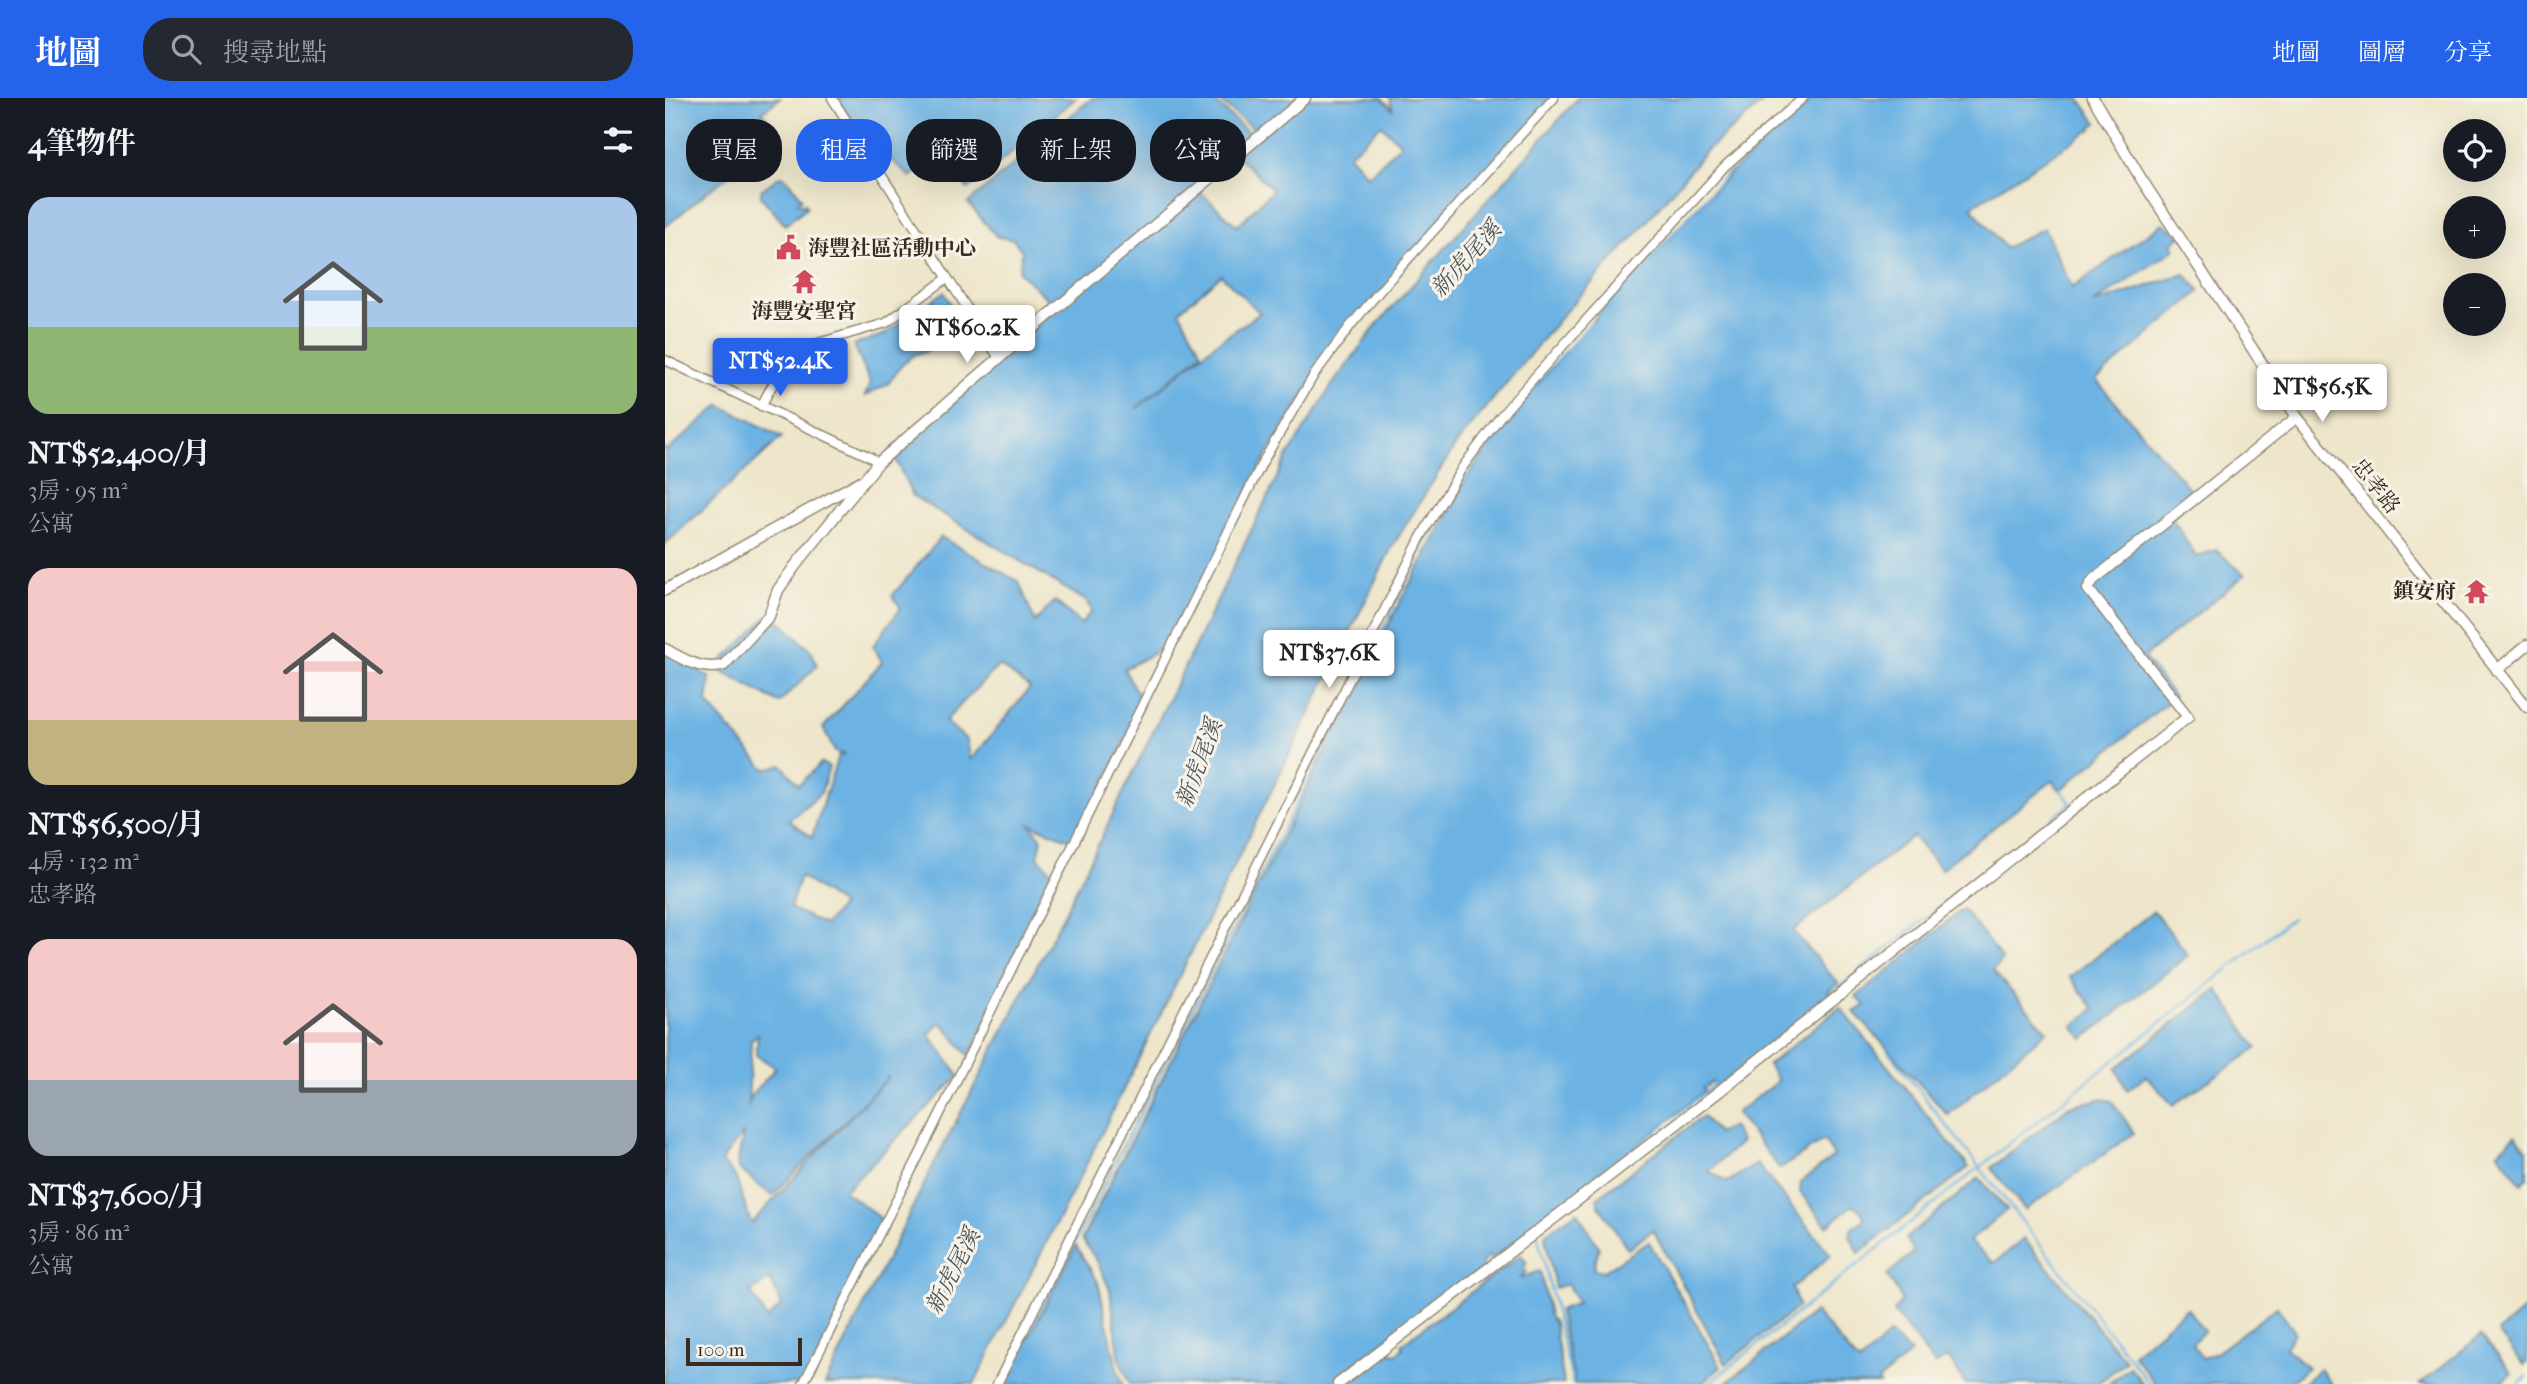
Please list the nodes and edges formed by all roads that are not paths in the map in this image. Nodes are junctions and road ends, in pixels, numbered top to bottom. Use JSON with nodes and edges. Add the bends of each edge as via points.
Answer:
{"nodes":[{"id":1,"x":832,"y":98,"type":"edge"},
{"id":2,"x":1305,"y":98,"type":"edge"},
{"id":3,"x":1554,"y":98,"type":"edge"},
{"id":4,"x":1803,"y":98,"type":"edge"},
{"id":5,"x":2093,"y":98,"type":"edge"},
{"id":6,"x":946,"y":279,"type":"junction"},
{"id":7,"x":999,"y":358,"type":"junction"},
{"id":8,"x":665,"y":360,"type":"edge"},
{"id":9,"x":761,"y":405,"type":"junction"},
{"id":10,"x":2297,"y":418,"type":"junction"},
{"id":11,"x":878,"y":463,"type":"junction"},
{"id":12,"x":865,"y":479,"type":"junction"},
{"id":13,"x":665,"y":590,"type":"edge"},
{"id":14,"x":2527,"y":645,"type":"edge"},
{"id":15,"x":665,"y":649,"type":"edge"},
{"id":16,"x":2497,"y":670,"type":"junction"},
{"id":17,"x":2527,"y":707,"type":"edge"},
{"id":18,"x":803,"y":1384,"type":"edge"},
{"id":19,"x":997,"y":1384,"type":"edge"},
{"id":20,"x":1338,"y":1384,"type":"edge"}],
"edges":[{"from":1,"to":6,"type":"street"},
{"from":2,"to":7,"type":"street"},
{"from":3,"to":18,"type":"street","via":[[1359,316],[1288,417]]},
{"from":4,"to":19,"type":"street","via":[[1725,166],[1499,418],[1462,468],[1422,535]]},
{"from":5,"to":10,"type":"street","name":"忠孝路"},
{"from":6,"to":7,"type":"street"},
{"from":6,"to":9,"type":"street","via":[[886,323],[801,348],[786,360]]},
{"from":7,"to":11,"type":"street"},
{"from":8,"to":9,"type":"street"},
{"from":9,"to":11,"type":"street"},
{"from":10,"to":16,"type":"street","name":"忠孝路"},
{"from":10,"to":20,"type":"street","via":[[2093,580],[2088,589],[2188,717],[1717,1093]]},
{"from":11,"to":12,"type":"street"},
{"from":12,"to":13,"type":"street"},
{"from":12,"to":15,"type":"street","via":[[778,590],[769,616],[724,665],[716,668],[689,662]]},
{"from":14,"to":16,"type":"street"},
{"from":16,"to":17,"type":"street","name":"忠孝路"}]}
